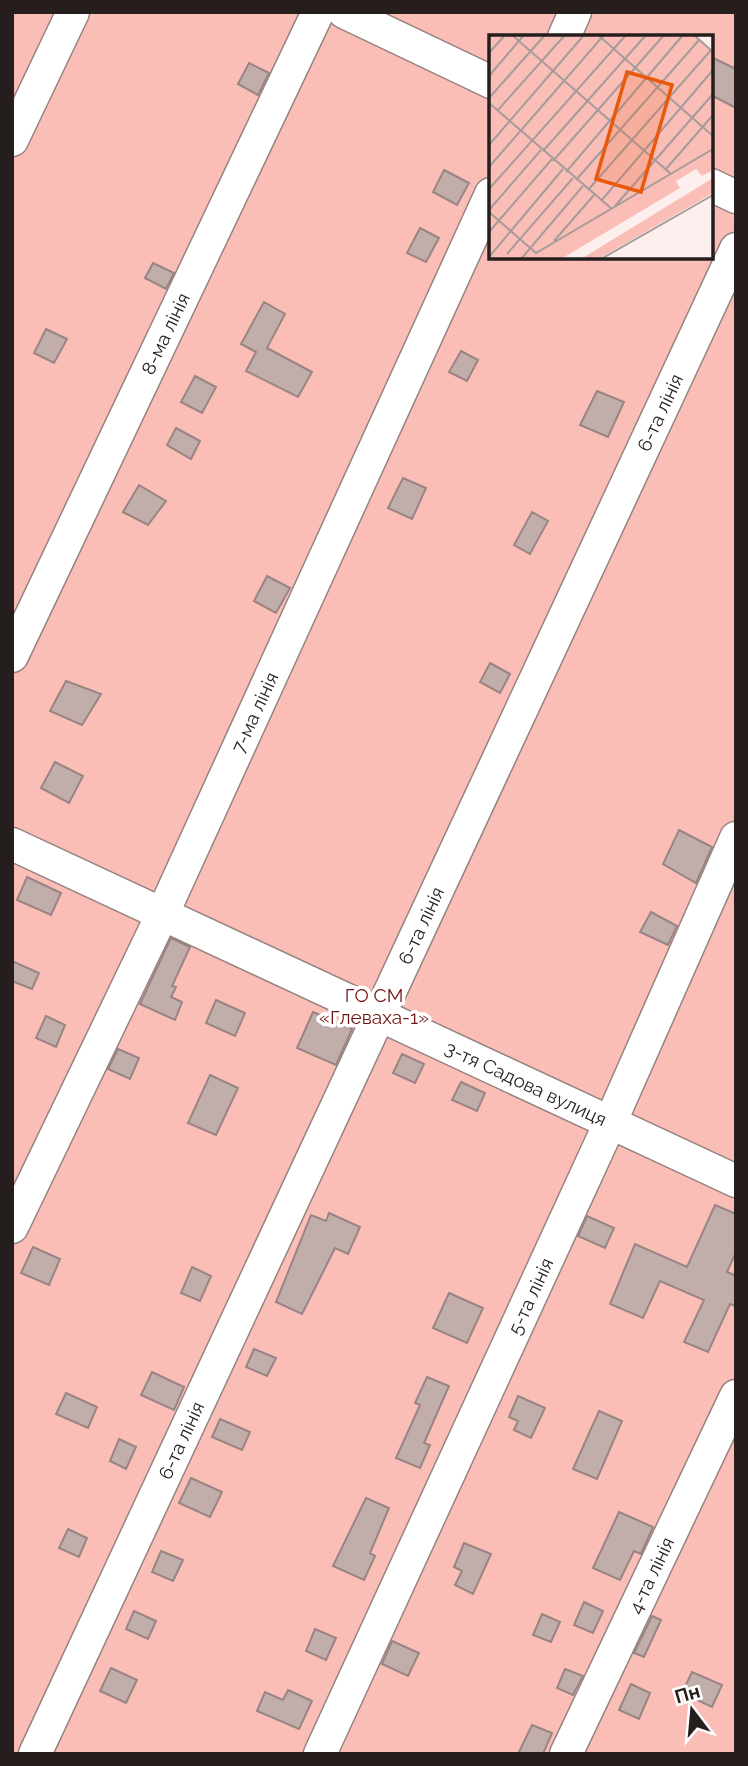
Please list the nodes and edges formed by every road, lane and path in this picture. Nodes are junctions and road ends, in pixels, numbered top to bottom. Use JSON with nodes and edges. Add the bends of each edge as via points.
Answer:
{"nodes":[{"id":1,"x":73,"y":12,"type":"edge"},
{"id":2,"x":318,"y":12,"type":"edge"},
{"id":3,"x":344,"y":12,"type":"edge"},
{"id":4,"x":575,"y":12,"type":"edge"},
{"id":5,"x":565,"y":35,"type":"edge"},
{"id":6,"x":489,"y":81,"type":"edge"},
{"id":7,"x":12,"y":140,"type":"edge"},
{"id":8,"x":713,"y":186,"type":"edge"},
{"id":9,"x":736,"y":197,"type":"edge"},
{"id":10,"x":489,"y":198,"type":"edge"},
{"id":11,"x":736,"y":250,"type":"edge"},
{"id":12,"x":12,"y":656,"type":"edge"},
{"id":13,"x":736,"y":838,"type":"edge"},
{"id":14,"x":12,"y":844,"type":"edge"},
{"id":15,"x":162,"y":915,"type":"junction"},
{"id":16,"x":380,"y":1017,"type":"junction"},
{"id":17,"x":610,"y":1123,"type":"junction"},
{"id":18,"x":736,"y":1181,"type":"edge"},
{"id":19,"x":12,"y":1227,"type":"edge"},
{"id":20,"x":736,"y":1396,"type":"edge"},
{"id":21,"x":35,"y":1754,"type":"edge"},
{"id":22,"x":320,"y":1754,"type":"edge"},
{"id":23,"x":566,"y":1754,"type":"edge"}],
"edges":[{"from":1,"to":7,"type":"street"},
{"from":2,"to":12,"type":"street","name":"8-ма лінія"},
{"from":3,"to":6,"type":"street"},
{"from":4,"to":5,"type":"street"},
{"from":8,"to":9,"type":"street"},
{"from":10,"to":15,"type":"street","name":"7-ма лінія"},
{"from":11,"to":16,"type":"street","name":"6-та лінія"},
{"from":13,"to":17,"type":"street","name":"5-та лінія"},
{"from":14,"to":15,"type":"street","name":"3-тя Садова вулиця"},
{"from":15,"to":16,"type":"street","name":"3-тя Садова вулиця"},
{"from":15,"to":19,"type":"street","name":"7-ма лінія"},
{"from":16,"to":17,"type":"street","name":"3-тя Садова вулиця"},
{"from":16,"to":21,"type":"street","name":"6-та лінія"},
{"from":17,"to":18,"type":"street","name":"3-тя Садова вулиця"},
{"from":17,"to":22,"type":"street","name":"5-та лінія"},
{"from":20,"to":23,"type":"street","name":"4-та лінія"}]}
